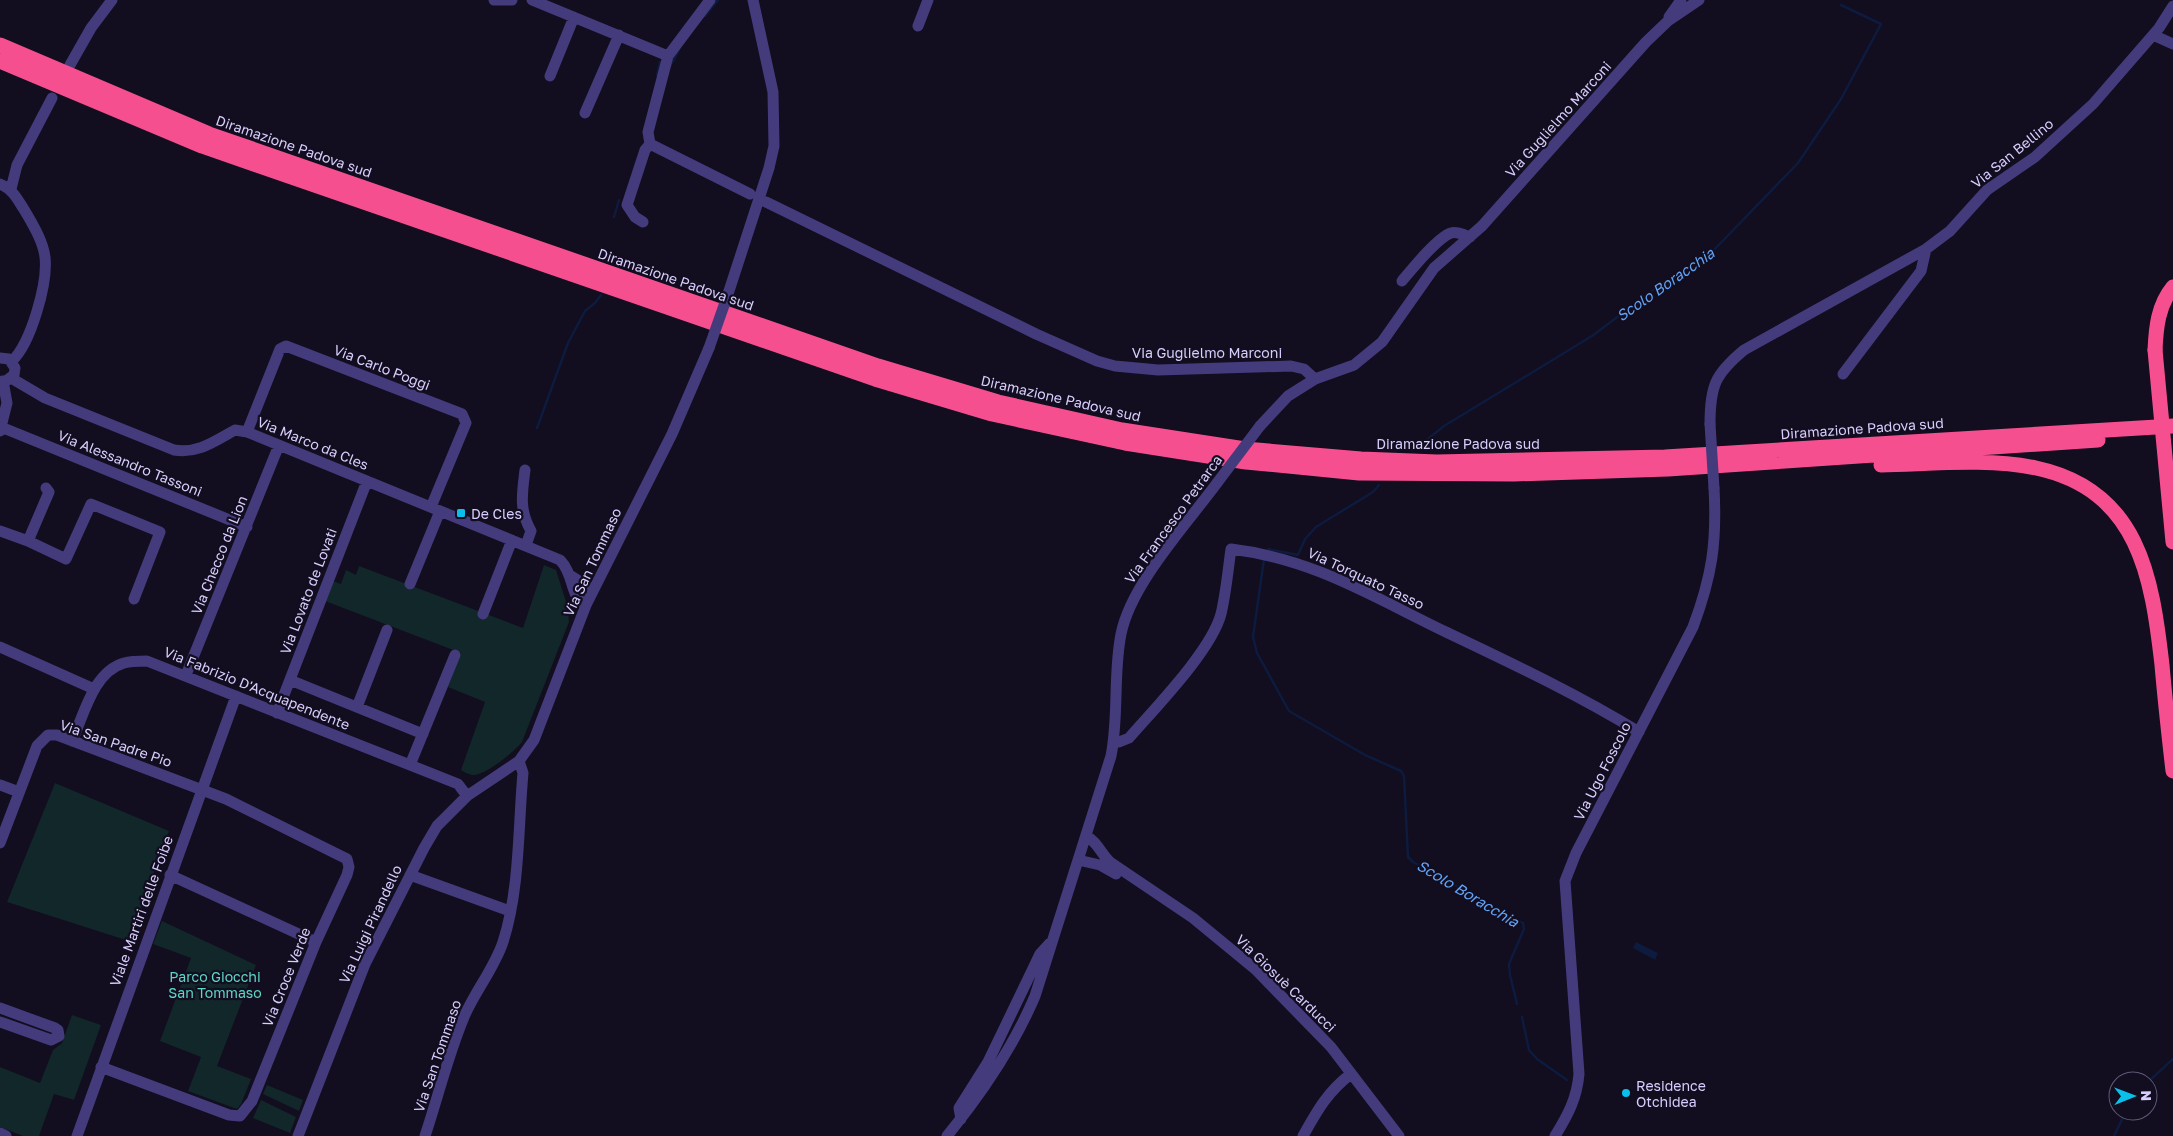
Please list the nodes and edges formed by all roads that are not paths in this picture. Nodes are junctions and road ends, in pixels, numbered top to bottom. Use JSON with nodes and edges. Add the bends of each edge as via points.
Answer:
{"nodes":[{"id":1,"x":112,"y":0,"type":"edge"},
{"id":2,"x":494,"y":0,"type":"edge"},
{"id":3,"x":512,"y":0,"type":"edge"},
{"id":4,"x":532,"y":0,"type":"edge"},
{"id":5,"x":710,"y":0,"type":"edge"},
{"id":6,"x":753,"y":0,"type":"edge"},
{"id":7,"x":928,"y":0,"type":"edge"},
{"id":8,"x":1681,"y":0,"type":"edge"},
{"id":9,"x":1699,"y":0,"type":"edge"},
{"id":10,"x":2173,"y":6,"type":"edge"},
{"id":11,"x":574,"y":17,"type":"junction"},
{"id":12,"x":1668,"y":21,"type":"junction"},
{"id":13,"x":918,"y":26,"type":"dead end"},
{"id":14,"x":2153,"y":35,"type":"junction"},
{"id":15,"x":618,"y":36,"type":"junction"},
{"id":16,"x":2173,"y":44,"type":"edge"},
{"id":17,"x":0,"y":45,"type":"edge"},
{"id":18,"x":668,"y":56,"type":"junction"},
{"id":19,"x":0,"y":61,"type":"edge"},
{"id":20,"x":70,"y":65,"type":"dead end"},
{"id":21,"x":550,"y":76,"type":"dead end"},
{"id":22,"x":52,"y":98,"type":"dead end"},
{"id":23,"x":585,"y":113,"type":"dead end"},
{"id":24,"x":650,"y":144,"type":"junction"},
{"id":25,"x":0,"y":184,"type":"edge"},
{"id":26,"x":11,"y":189,"type":"junction"},
{"id":27,"x":750,"y":194,"type":"dead end"},
{"id":28,"x":766,"y":202,"type":"dead end"},
{"id":29,"x":642,"y":222,"type":"dead end"},
{"id":30,"x":1470,"y":238,"type":"junction"},
{"id":31,"x":1926,"y":249,"type":"junction"},
{"id":32,"x":1402,"y":281,"type":"dead end"},
{"id":33,"x":2173,"y":287,"type":"edge"},
{"id":34,"x":2173,"y":296,"type":"edge"},
{"id":35,"x":2159,"y":350,"type":"junction"},
{"id":36,"x":0,"y":358,"type":"edge"},
{"id":37,"x":12,"y":361,"type":"junction"},
{"id":38,"x":1843,"y":374,"type":"dead end"},
{"id":39,"x":1315,"y":379,"type":"junction"},
{"id":40,"x":5,"y":380,"type":"edge"},
{"id":41,"x":29,"y":390,"type":"junction"},
{"id":42,"x":7,"y":403,"type":"junction"},
{"id":43,"x":2173,"y":414,"type":"edge"},
{"id":44,"x":2173,"y":426,"type":"edge"},
{"id":45,"x":1,"y":429,"type":"edge"},
{"id":46,"x":247,"y":432,"type":"junction"},
{"id":47,"x":2062,"y":432,"type":"junction"},
{"id":48,"x":2173,"y":436,"type":"edge"},
{"id":49,"x":279,"y":445,"type":"junction"},
{"id":50,"x":1763,"y":463,"type":"junction"},
{"id":51,"x":2173,"y":468,"type":"edge"},
{"id":52,"x":525,"y":470,"type":"dead end"},
{"id":53,"x":368,"y":481,"type":"junction"},
{"id":54,"x":46,"y":488,"type":"dead end"},
{"id":55,"x":435,"y":509,"type":"junction"},
{"id":56,"x":246,"y":527,"type":"junction"},
{"id":57,"x":0,"y":531,"type":"edge"},
{"id":58,"x":512,"y":540,"type":"junction"},
{"id":59,"x":28,"y":541,"type":"junction"},
{"id":60,"x":2173,"y":542,"type":"edge"},
{"id":61,"x":526,"y":545,"type":"junction"},
{"id":62,"x":572,"y":576,"type":"junction"},
{"id":63,"x":410,"y":584,"type":"dead end"},
{"id":64,"x":593,"y":590,"type":"junction"},
{"id":65,"x":134,"y":599,"type":"dead end"},
{"id":66,"x":586,"y":605,"type":"junction"},
{"id":67,"x":482,"y":614,"type":"dead end"},
{"id":68,"x":387,"y":630,"type":"dead end"},
{"id":69,"x":0,"y":647,"type":"edge"},
{"id":70,"x":455,"y":655,"type":"dead end"},
{"id":71,"x":186,"y":676,"type":"junction"},
{"id":72,"x":290,"y":680,"type":"junction"},
{"id":73,"x":94,"y":689,"type":"junction"},
{"id":74,"x":236,"y":696,"type":"junction"},
{"id":75,"x":356,"y":707,"type":"junction"},
{"id":76,"x":277,"y":713,"type":"junction"},
{"id":77,"x":1654,"y":719,"type":"dead end"},
{"id":78,"x":1639,"y":732,"type":"junction"},
{"id":79,"x":423,"y":734,"type":"junction"},
{"id":80,"x":72,"y":740,"type":"junction"},
{"id":81,"x":1114,"y":741,"type":"junction"},
{"id":82,"x":1629,"y":751,"type":"junction"},
{"id":83,"x":519,"y":761,"type":"junction"},
{"id":84,"x":410,"y":765,"type":"junction"},
{"id":85,"x":2173,"y":771,"type":"edge"},
{"id":86,"x":0,"y":785,"type":"edge"},
{"id":87,"x":202,"y":789,"type":"junction"},
{"id":88,"x":19,"y":792,"type":"junction"},
{"id":89,"x":467,"y":796,"type":"junction"},
{"id":90,"x":1086,"y":836,"type":"junction"},
{"id":91,"x":0,"y":843,"type":"edge"},
{"id":92,"x":1078,"y":860,"type":"junction"},
{"id":93,"x":170,"y":875,"type":"junction"},
{"id":94,"x":410,"y":875,"type":"junction"},
{"id":95,"x":510,"y":911,"type":"junction"},
{"id":96,"x":316,"y":942,"type":"junction"},
{"id":97,"x":0,"y":1008,"type":"edge"},
{"id":98,"x":0,"y":1022,"type":"edge"},
{"id":99,"x":101,"y":1066,"type":"junction"},
{"id":100,"x":1348,"y":1076,"type":"junction"},
{"id":101,"x":0,"y":1134,"type":"edge"},
{"id":102,"x":6,"y":1136,"type":"edge"},
{"id":103,"x":77,"y":1136,"type":"edge"},
{"id":104,"x":298,"y":1136,"type":"edge"},
{"id":105,"x":424,"y":1136,"type":"edge"},
{"id":106,"x":947,"y":1136,"type":"edge"},
{"id":107,"x":1303,"y":1136,"type":"edge"},
{"id":108,"x":1391,"y":1136,"type":"edge"},
{"id":109,"x":1399,"y":1136,"type":"edge"},
{"id":110,"x":1555,"y":1136,"type":"edge"}],
"edges":[{"from":1,"to":20,"type":"street"},
{"from":2,"to":3,"type":"street"},
{"from":4,"to":11,"type":"street"},
{"from":5,"to":18,"type":"street"},
{"from":6,"to":64,"type":"street","name":"Via San Tommaso","bridge":true,"via":[[773,92],[774,146],[770,168],[709,348],[672,434]]},
{"from":7,"to":13,"type":"street"},
{"from":8,"to":12,"type":"street","name":"Via Guglielmo Marconi"},
{"from":9,"to":12,"type":"street","name":"Via Guglielmo Marconi"},
{"from":10,"to":14,"type":"street","name":"Via San Bellino"},
{"from":11,"to":15,"type":"street"},
{"from":11,"to":21,"type":"street"},
{"from":12,"to":30,"type":"street","name":"Via Guglielmo Marconi"},
{"from":14,"to":16,"type":"street"},
{"from":14,"to":31,"type":"street","name":"Via San Bellino","via":[[2093,104],[2035,157],[1987,190],[1950,231]]},
{"from":15,"to":18,"type":"street"},
{"from":15,"to":23,"type":"street"},
{"from":17,"to":47,"type":"highway","name":"Diramazione Padova sud","via":[[209,134],[878,366],[998,402],[1122,430],[1245,449],[1437,462],[1665,457]]},
{"from":18,"to":24,"type":"street","via":[[648,132]]},
{"from":19,"to":50,"type":"highway","name":"Diramazione Padova sud","via":[[202,146],[875,379],[992,414],[1125,443],[1246,462],[1359,473],[1514,474]]},
{"from":22,"to":26,"type":"street","via":[[17,165]]},
{"from":24,"to":27,"type":"street"},
{"from":24,"to":29,"type":"street","via":[[645,150],[627,205]]},
{"from":25,"to":26,"type":"street"},
{"from":26,"to":37,"type":"street","via":[[38,234],[45,255],[46,273],[25,344]]},
{"from":28,"to":39,"type":"street","name":"Via Guglielmo Marconi","via":[[1097,361],[1158,370],[1291,366],[1304,369]]},
{"from":30,"to":32,"type":"street","via":[[1458,233],[1448,234]]},
{"from":30,"to":39,"type":"street","name":"Via Guglielmo Marconi","via":[[1425,279],[1382,342],[1368,356],[1354,365]]},
{"from":31,"to":38,"type":"street","via":[[1921,271]]},
{"from":31,"to":78,"type":"street","name":"Via Ugo Foscolo","bridge":true,"via":[[1744,350],[1717,376],[1711,390],[1710,424],[1714,554],[1707,589],[1693,627]]},
{"from":33,"to":35,"type":"highway","via":[[2159,314]]},
{"from":34,"to":35,"type":"highway"},
{"from":35,"to":51,"type":"highway"},
{"from":35,"to":60,"type":"highway","bridge":true},
{"from":36,"to":37,"type":"street"},
{"from":37,"to":40,"type":"street","via":[[15,372]]},
{"from":39,"to":81,"type":"street","name":"Via Francesco Petrarca","bridge":true,"via":[[1288,396],[1260,426],[1147,577],[1125,617],[1118,653]]},
{"from":40,"to":41,"type":"street","name":"Via Marco da Cles"},
{"from":40,"to":42,"type":"street"},
{"from":41,"to":42,"type":"street","via":[[12,395]]},
{"from":41,"to":46,"type":"street","name":"Via Marco da Cles","via":[[174,450],[201,449],[235,430]]},
{"from":42,"to":45,"type":"street"},
{"from":43,"to":47,"type":"highway","via":[[2113,421]]},
{"from":44,"to":47,"type":"highway","name":"Diramazione Padova sud"},
{"from":45,"to":56,"type":"street","name":"Via Alessandro Tassoni"},
{"from":46,"to":49,"type":"street","name":"Via Marco da Cles"},
{"from":46,"to":55,"type":"street","name":"Via Carlo Poggi","via":[[280,349],[286,346],[462,414],[466,423]]},
{"from":48,"to":50,"type":"highway","name":"Diramazione Padova sud"},
{"from":49,"to":53,"type":"street","name":"Via Marco da Cles"},
{"from":49,"to":56,"type":"street","name":"Via Checco da Lion"},
{"from":50,"to":85,"type":"highway","via":[[1998,463],[2037,468],[2084,486],[2120,518],[2143,558],[2155,606]]},
{"from":52,"to":61,"type":"street","via":[[523,518],[531,531]]},
{"from":53,"to":55,"type":"street","name":"Via Marco da Cles"},
{"from":53,"to":72,"type":"street","name":"Via Lovato de Lovati"},
{"from":54,"to":59,"type":"street","via":[[49,492],[47,500]]},
{"from":55,"to":58,"type":"street","name":"Via Marco da Cles"},
{"from":55,"to":63,"type":"street"},
{"from":56,"to":71,"type":"street","name":"Via Checco da Lion"},
{"from":57,"to":59,"type":"street"},
{"from":58,"to":61,"type":"street","name":"Via Marco da Cles"},
{"from":58,"to":67,"type":"street"},
{"from":59,"to":65,"type":"street","via":[[66,560],[91,504],[160,532]]},
{"from":61,"to":62,"type":"street","name":"Via Marco da Cles","via":[[560,560]]},
{"from":62,"to":64,"type":"street","name":"Via Marco da Cles"},
{"from":62,"to":66,"type":"street","name":"Via Marco da Cles","via":[[575,595]]},
{"from":64,"to":66,"type":"street","name":"Via San Tommaso"},
{"from":66,"to":83,"type":"street","name":"Via San Tommaso","via":[[534,740]]},
{"from":68,"to":75,"type":"street","name":"Via Fabrizio D'Acquapendente"},
{"from":69,"to":73,"type":"street"},
{"from":70,"to":79,"type":"street"},
{"from":71,"to":73,"type":"street","name":"Via Fabrizio D'Acquapendente","via":[[152,662],[126,662],[97,683]]},
{"from":71,"to":74,"type":"street","name":"Via Fabrizio D'Acquapendente"},
{"from":72,"to":75,"type":"street","name":"Via Fabrizio D'Acquapendente"},
{"from":72,"to":76,"type":"street","name":"Via Lovato de Lovati"},
{"from":73,"to":80,"type":"street","name":"Via Fabrizio D'Acquapendente"},
{"from":74,"to":76,"type":"street","name":"Via Fabrizio D'Acquapendente"},
{"from":74,"to":87,"type":"street","name":"Viale Martiri delle Foibe"},
{"from":75,"to":79,"type":"street","name":"Via Fabrizio D'Acquapendente"},
{"from":76,"to":84,"type":"street","name":"Via Fabrizio D'Acquapendente"},
{"from":77,"to":82,"type":"street","via":[[1635,752]]},
{"from":78,"to":81,"type":"street","name":"Via Torquato Tasso","via":[[1529,671],[1360,588],[1301,563],[1231,549],[1220,615],[1214,630],[1175,685],[1129,738]]},
{"from":78,"to":82,"type":"street","name":"Via Ugo Foscolo"},
{"from":79,"to":84,"type":"street"},
{"from":80,"to":87,"type":"street","name":"Via San Padre Pio"},
{"from":80,"to":88,"type":"street","name":"Via San Padre Pio","via":[[48,735],[42,739]]},
{"from":81,"to":90,"type":"street","name":"Via Francesco Petrarca"},
{"from":82,"to":110,"type":"street","name":"Via Ugo Foscolo","via":[[1565,881],[1580,1074],[1571,1110]]},
{"from":83,"to":89,"type":"street","name":"Via Luigi Pirandello"},
{"from":83,"to":95,"type":"street","name":"Via San Tommaso","via":[[523,772]]},
{"from":84,"to":89,"type":"street","name":"Via Fabrizio D'Acquapendente","via":[[458,784]]},
{"from":86,"to":88,"type":"street"},
{"from":87,"to":93,"type":"street","name":"Viale Martiri delle Foibe"},
{"from":87,"to":96,"type":"street","name":"Via Croce Verde","via":[[347,859],[347,875]]},
{"from":88,"to":91,"type":"street","name":"Via San Padre Pio"},
{"from":89,"to":94,"type":"street","name":"Via Luigi Pirandello","via":[[437,826]]},
{"from":90,"to":92,"type":"street","name":"Via Francesco Petrarca"},
{"from":90,"to":100,"type":"street","name":"Via Giosuè Carducci","via":[[1095,842],[1110,862],[1193,918],[1255,969],[1301,1014]]},
{"from":92,"to":100,"type":"street","name":"Via Giosuè Carducci","via":[[1106,868],[1220,945],[1305,1024]]},
{"from":92,"to":106,"type":"street","name":"Via Francesco Petrarca","via":[[1054,938],[1040,954],[988,1062],[959,1108],[961,1119]]},
{"from":93,"to":96,"type":"street"},
{"from":93,"to":99,"type":"street","name":"Viale Martiri delle Foibe"},
{"from":94,"to":95,"type":"street"},
{"from":94,"to":104,"type":"street","name":"Via Luigi Pirandello","via":[[365,964]]},
{"from":95,"to":105,"type":"street","name":"Via San Tommaso","via":[[502,944],[463,1019]]},
{"from":96,"to":99,"type":"street","name":"Via Croce Verde","via":[[252,1101],[240,1116],[229,1115]]},
{"from":97,"to":98,"type":"street","via":[[55,1028],[59,1036],[51,1040]]},
{"from":99,"to":103,"type":"street","name":"Viale Martiri delle Foibe"},
{"from":100,"to":107,"type":"street","via":[[1322,1103]]},
{"from":100,"to":108,"type":"street","name":"Via Giosuè Carducci"},
{"from":100,"to":109,"type":"street","name":"Via Giosuè Carducci"},
{"from":101,"to":102,"type":"street"}]}
